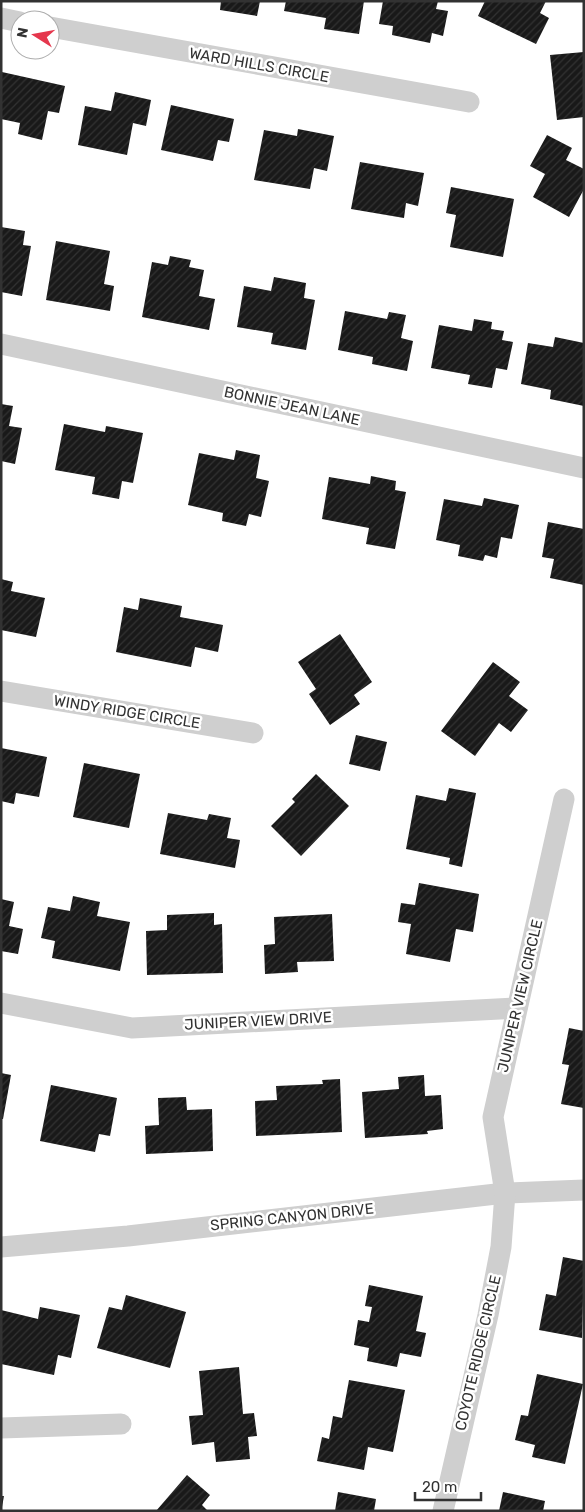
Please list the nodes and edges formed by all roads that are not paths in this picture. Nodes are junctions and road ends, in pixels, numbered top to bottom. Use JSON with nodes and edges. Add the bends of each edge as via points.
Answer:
{"nodes":[{"id":1,"x":60,"y":29,"type":"edge"},
{"id":2,"x":468,"y":102,"type":"dead end"},
{"id":3,"x":1,"y":344,"type":"edge"},
{"id":4,"x":584,"y":468,"type":"edge"},
{"id":5,"x":1,"y":691,"type":"edge"},
{"id":6,"x":253,"y":733,"type":"dead end"},
{"id":7,"x":564,"y":799,"type":"dead end"},
{"id":8,"x":1,"y":1003,"type":"edge"},
{"id":9,"x":518,"y":1008,"type":"junction"},
{"id":10,"x":584,"y":1190,"type":"edge"},
{"id":11,"x":505,"y":1193,"type":"junction"},
{"id":12,"x":1,"y":1247,"type":"edge"},
{"id":13,"x":121,"y":1424,"type":"dead end"},
{"id":14,"x":1,"y":1428,"type":"edge"},
{"id":15,"x":442,"y":1511,"type":"edge"}],
"edges":[{"from":1,"to":2,"type":"street","name":"WARD HILLS CIRCLE"},
{"from":3,"to":4,"type":"street","name":"BONNIE JEAN LANE"},
{"from":5,"to":6,"type":"street","name":"WINDY RIDGE CIRCLE"},
{"from":7,"to":9,"type":"street","name":"JUNIPER VIEW CIRCLE"},
{"from":8,"to":9,"type":"street","name":"JUNIPER VIEW DRIVE","via":[[132,1028]]},
{"from":9,"to":11,"type":"street","name":"JUNIPER VIEW CIRCLE","via":[[493,1117]]},
{"from":10,"to":11,"type":"street","name":"SPRING CANYON DRIVE"},
{"from":11,"to":12,"type":"street","name":"SPRING CANYON DRIVE","via":[[128,1236]]},
{"from":11,"to":15,"type":"street","name":"COYOTE RIDGE CIRCLE","via":[[501,1247],[488,1315]]},
{"from":13,"to":14,"type":"street"}]}
